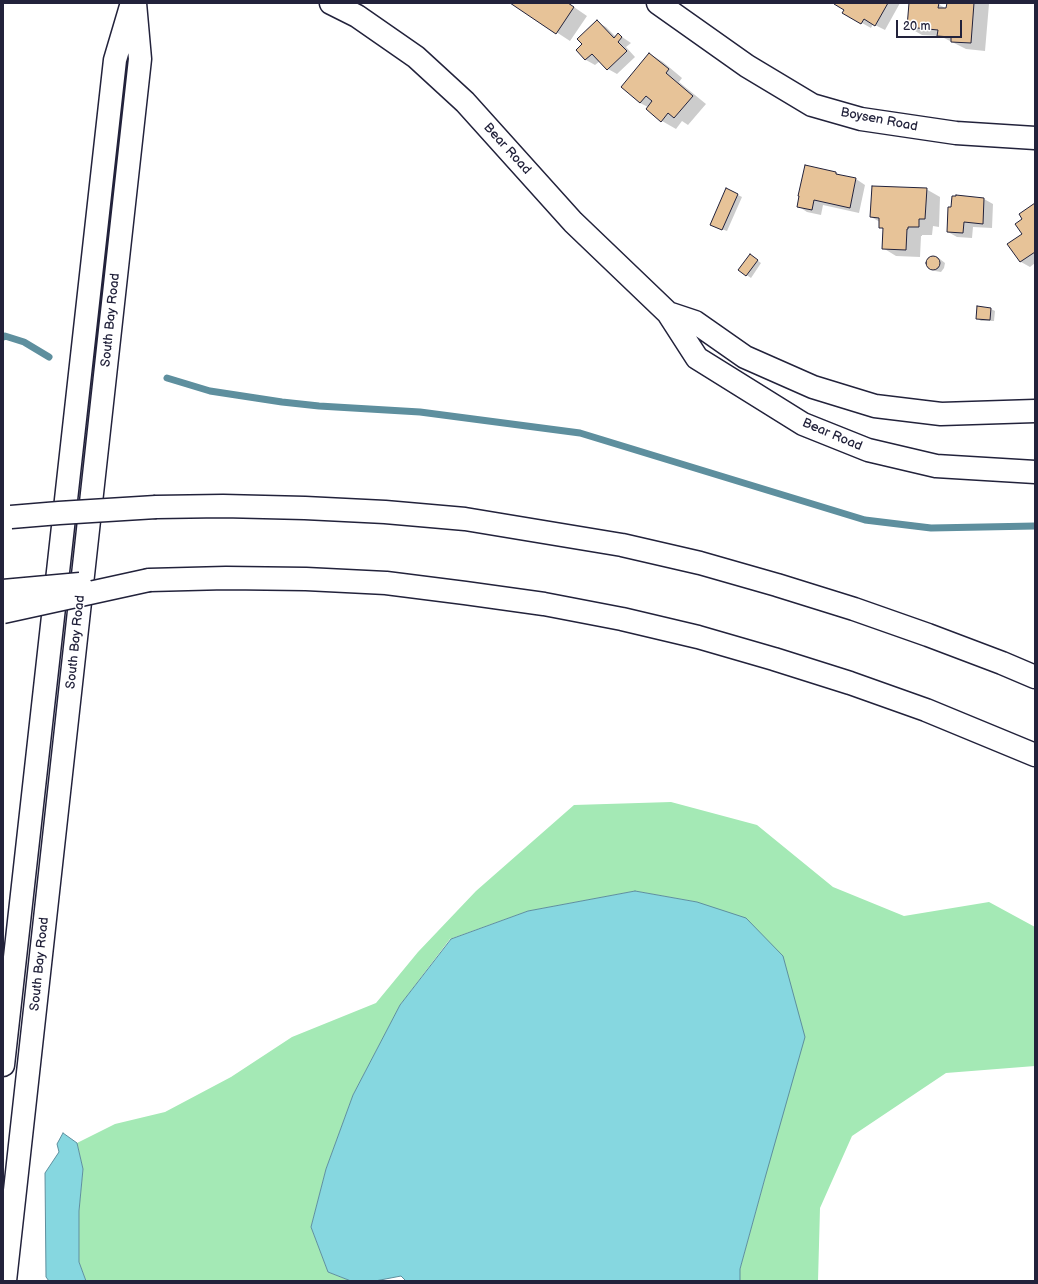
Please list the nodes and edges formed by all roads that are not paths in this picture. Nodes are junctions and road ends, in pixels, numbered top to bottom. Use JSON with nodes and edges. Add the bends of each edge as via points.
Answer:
{"nodes":[{"id":1,"x":132,"y":3,"type":"edge"},
{"id":2,"x":135,"y":3,"type":"edge"},
{"id":3,"x":331,"y":3,"type":"edge"},
{"id":4,"x":658,"y":3,"type":"edge"},
{"id":5,"x":1035,"y":138,"type":"edge"},
{"id":6,"x":668,"y":313,"type":"junction"},
{"id":7,"x":1035,"y":411,"type":"edge"},
{"id":8,"x":1035,"y":472,"type":"edge"},
{"id":9,"x":6,"y":518,"type":"edge"},
{"id":10,"x":149,"y":580,"type":"junction"},
{"id":11,"x":3,"y":591,"type":"edge"},
{"id":12,"x":3,"y":612,"type":"edge"},
{"id":13,"x":1035,"y":677,"type":"edge"},
{"id":14,"x":1035,"y":755,"type":"edge"},
{"id":15,"x":3,"y":1065,"type":"edge"},
{"id":16,"x":8,"y":1204,"type":"edge"},
{"id":17,"x":5,"y":1281,"type":"edge"}],
"edges":[{"from":1,"to":15,"type":"main road","name":"South Bay Road","via":[[115,60]]},
{"from":2,"to":16,"type":"main road","name":"South Bay Road","via":[[140,59]]},
{"from":3,"to":6,"type":"main road","name":"Bear Road","via":[[357,16],[416,57],[464,102],[573,222]]},
{"from":4,"to":5,"type":"main road","name":"Boysen Road","via":[[747,66],[812,105],[862,119],[956,133]]},
{"from":6,"to":7,"type":"main road","name":"Bear Road","via":[[695,322],[745,358],[813,387],[875,406],[942,414]]},
{"from":6,"to":8,"type":"main road","name":"Bear Road","via":[[697,358],[803,424],[868,450],[936,466]]},
{"from":9,"to":13,"type":"main road","bridge":true,"via":[[156,507],[231,506],[385,512],[465,519],[622,545],[700,563],[840,604]]},
{"from":10,"to":11,"type":"main road","bridge":true},
{"from":10,"to":12,"type":"main road","bridge":true},
{"from":10,"to":14,"type":"main road","via":[[306,579],[386,583],[544,604],[622,619],[767,656],[850,683],[926,710]]},
{"from":16,"to":17,"type":"main road","name":"South Bay Road"}]}
